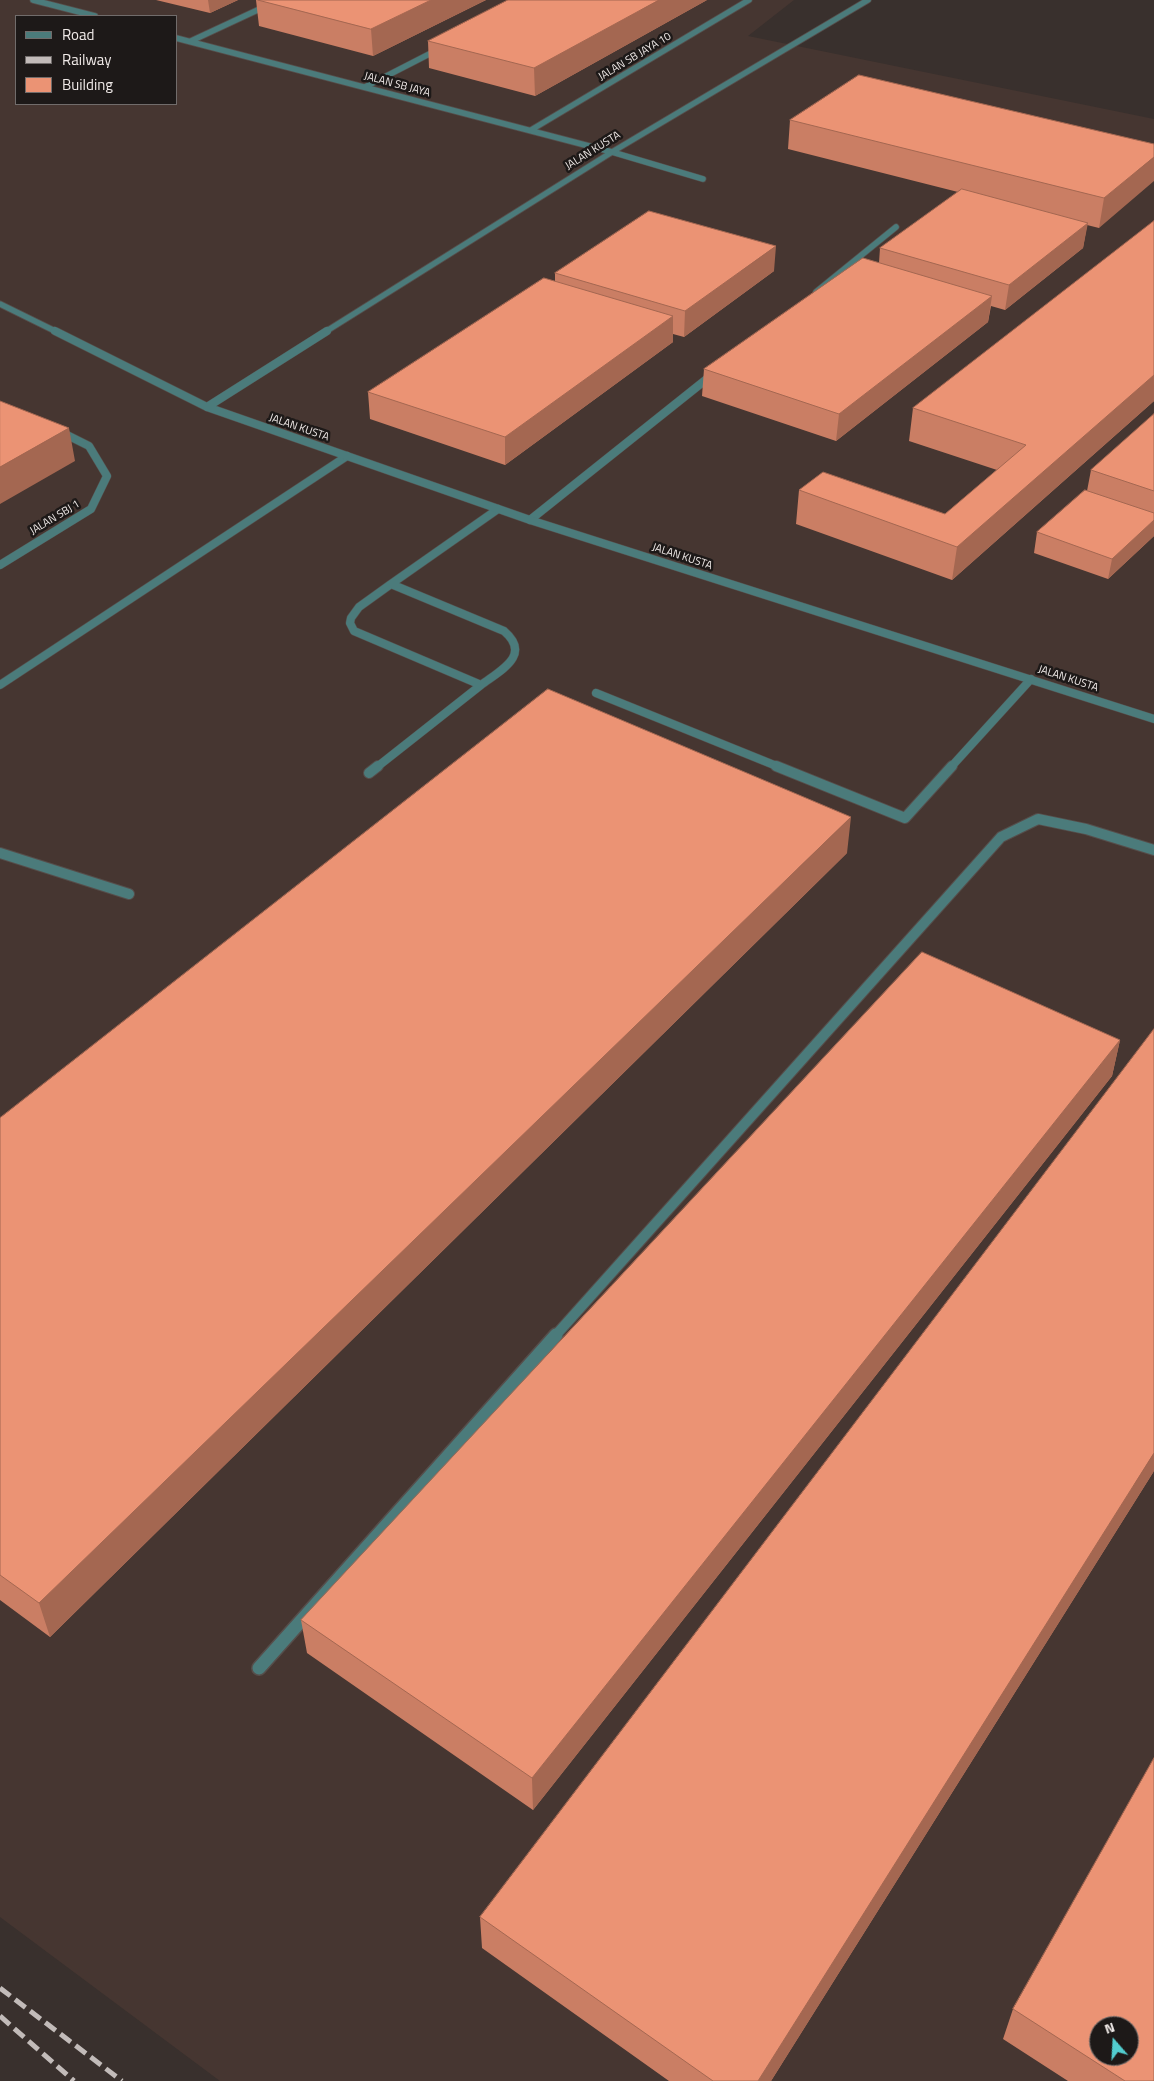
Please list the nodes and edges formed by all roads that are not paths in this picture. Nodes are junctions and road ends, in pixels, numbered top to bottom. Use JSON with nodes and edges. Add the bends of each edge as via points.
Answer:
{"nodes":[{"id":1,"x":33,"y":0,"type":"edge"},
{"id":2,"x":279,"y":0,"type":"edge"},
{"id":3,"x":749,"y":0,"type":"edge"},
{"id":4,"x":868,"y":0,"type":"edge"},
{"id":5,"x":91,"y":15,"type":"edge"},
{"id":6,"x":178,"y":38,"type":"edge"},
{"id":7,"x":191,"y":41,"type":"junction"},
{"id":8,"x":441,"y":48,"type":"dead end"},
{"id":9,"x":365,"y":87,"type":"junction"},
{"id":10,"x":531,"y":130,"type":"junction"},
{"id":11,"x":612,"y":152,"type":"junction"},
{"id":12,"x":703,"y":179,"type":"dead end"},
{"id":13,"x":896,"y":228,"type":"dead end"},
{"id":14,"x":811,"y":296,"type":"edge"},
{"id":15,"x":0,"y":304,"type":"edge"},
{"id":16,"x":717,"y":371,"type":"edge"},
{"id":17,"x":207,"y":407,"type":"junction"},
{"id":18,"x":54,"y":428,"type":"edge"},
{"id":19,"x":347,"y":456,"type":"junction"},
{"id":20,"x":498,"y":509,"type":"junction"},
{"id":21,"x":530,"y":520,"type":"junction"},
{"id":22,"x":0,"y":564,"type":"edge"},
{"id":23,"x":391,"y":584,"type":"junction"},
{"id":24,"x":1031,"y":679,"type":"junction"},
{"id":25,"x":0,"y":685,"type":"edge"},
{"id":26,"x":481,"y":685,"type":"junction"},
{"id":27,"x":596,"y":693,"type":"dead end"},
{"id":28,"x":1154,"y":719,"type":"edge"},
{"id":29,"x":370,"y":773,"type":"dead end"},
{"id":30,"x":1154,"y":850,"type":"edge"},
{"id":31,"x":0,"y":853,"type":"edge"},
{"id":32,"x":128,"y":894,"type":"dead end"},
{"id":33,"x":259,"y":1668,"type":"dead end"}],
"edges":[{"from":1,"to":5,"type":"street"},
{"from":2,"to":7,"type":"street"},
{"from":3,"to":10,"type":"street","name":"JALAN SB JAYA 10"},
{"from":4,"to":11,"type":"street","name":"JALAN KUSTA"},
{"from":6,"to":7,"type":"street","name":"JALAN SB JAYA"},
{"from":7,"to":9,"type":"street","name":"JALAN SB JAYA"},
{"from":8,"to":9,"type":"street"},
{"from":9,"to":10,"type":"street","name":"JALAN SB JAYA"},
{"from":10,"to":11,"type":"street","name":"JALAN SB JAYA"},
{"from":11,"to":12,"type":"street","name":"JALAN SB JAYA"},
{"from":11,"to":17,"type":"street","name":"JALAN KUSTA"},
{"from":13,"to":14,"type":"street"},
{"from":15,"to":17,"type":"street","name":"JALAN KUSTA"},
{"from":16,"to":21,"type":"street"},
{"from":17,"to":19,"type":"street","name":"JALAN KUSTA"},
{"from":18,"to":22,"type":"street","name":"JALAN SBJ 1","via":[[89,446],[107,476],[91,509]]},
{"from":19,"to":20,"type":"street","name":"JALAN KUSTA"},
{"from":19,"to":25,"type":"street"},
{"from":20,"to":21,"type":"street","name":"JALAN KUSTA"},
{"from":20,"to":23,"type":"street"},
{"from":21,"to":24,"type":"street","name":"JALAN KUSTA"},
{"from":23,"to":26,"type":"street","via":[[513,637],[518,645],[517,653]]},
{"from":23,"to":26,"type":"street","via":[[358,608],[350,623],[354,631]]},
{"from":24,"to":27,"type":"street","via":[[905,818]]},
{"from":24,"to":28,"type":"street","name":"JALAN KUSTA"},
{"from":26,"to":29,"type":"street"},
{"from":30,"to":33,"type":"street","via":[[1086,829],[1038,819],[1002,836]]},
{"from":31,"to":32,"type":"street"}]}
